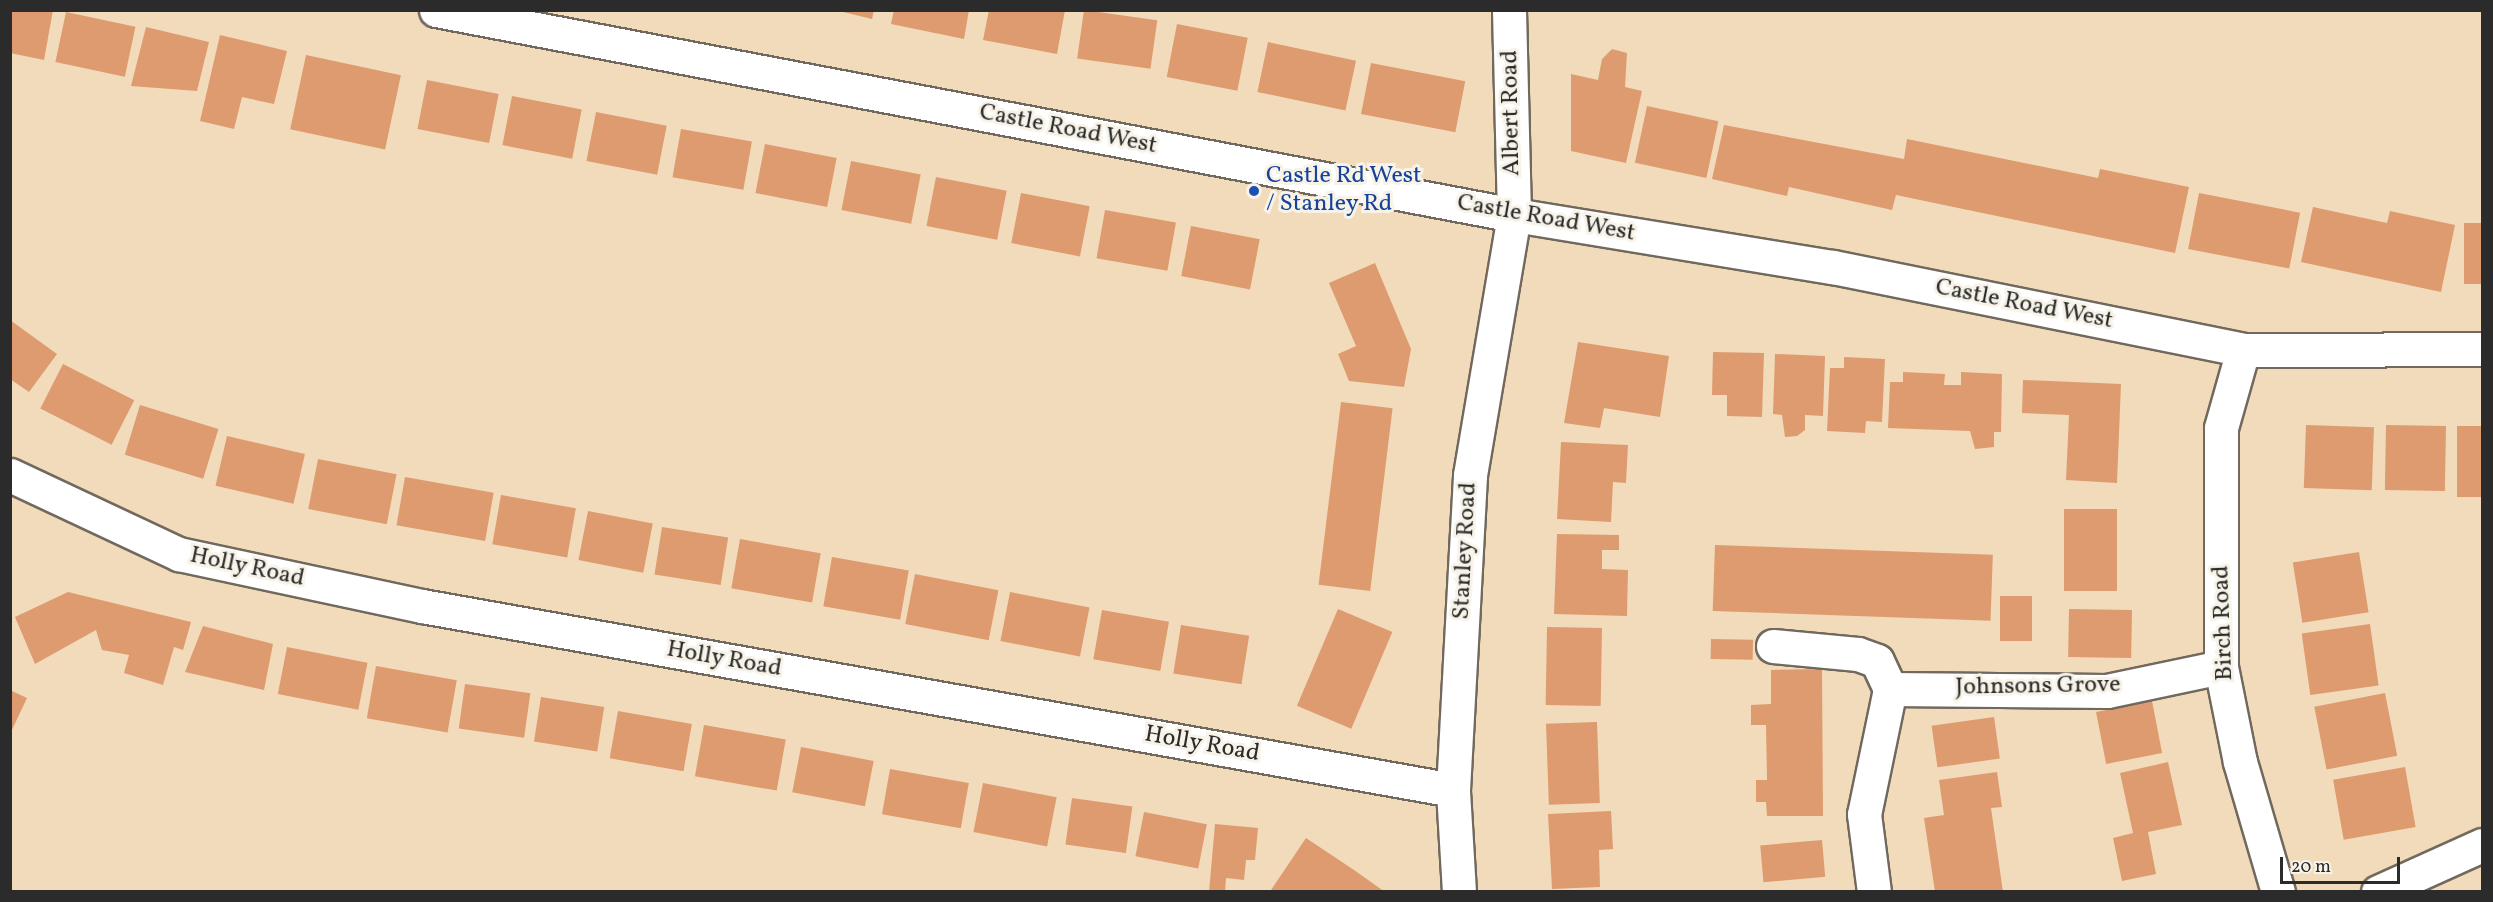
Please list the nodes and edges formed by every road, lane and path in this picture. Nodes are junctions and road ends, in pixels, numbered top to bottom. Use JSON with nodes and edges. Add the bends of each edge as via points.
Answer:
{"nodes":[{"id":1,"x":436,"y":10,"type":"edge"},
{"id":2,"x":1509,"y":10,"type":"edge"},
{"id":3,"x":1514,"y":215,"type":"junction"},
{"id":4,"x":2482,"y":349,"type":"edge"},
{"id":5,"x":2243,"y":350,"type":"junction"},
{"id":6,"x":11,"y":476,"type":"edge"},
{"id":7,"x":1773,"y":646,"type":"dead end"},
{"id":8,"x":2221,"y":668,"type":"junction"},
{"id":9,"x":1890,"y":689,"type":"junction"},
{"id":10,"x":1453,"y":790,"type":"junction"},
{"id":11,"x":2482,"y":845,"type":"edge"},
{"id":12,"x":2269,"y":890,"type":"edge"},
{"id":13,"x":1459,"y":891,"type":"edge"},
{"id":14,"x":1874,"y":891,"type":"edge"},
{"id":15,"x":2378,"y":891,"type":"edge"}],
"edges":[{"from":1,"to":3,"type":"street","name":"Castle Road West"},
{"from":2,"to":3,"type":"street","name":"Albert Road"},
{"from":3,"to":5,"type":"street","name":"Castle Road West","via":[[1833,267]]},
{"from":3,"to":10,"type":"street","name":"Stanley Road","via":[[1470,475]]},
{"from":4,"to":5,"type":"street","name":"Castle Road West"},
{"from":5,"to":8,"type":"street","name":"Birch Road","via":[[2221,428]]},
{"from":6,"to":10,"type":"street","name":"Holly Road","via":[[179,554],[422,606]]},
{"from":7,"to":9,"type":"street","via":[[1858,654],[1876,662]]},
{"from":8,"to":9,"type":"street","name":"Johnsons Grove","via":[[2107,691]]},
{"from":8,"to":12,"type":"street","name":"Birch Road"},
{"from":9,"to":14,"type":"street","via":[[1864,814]]},
{"from":10,"to":13,"type":"street","name":"Stanley Road"},
{"from":11,"to":15,"type":"street"}]}
